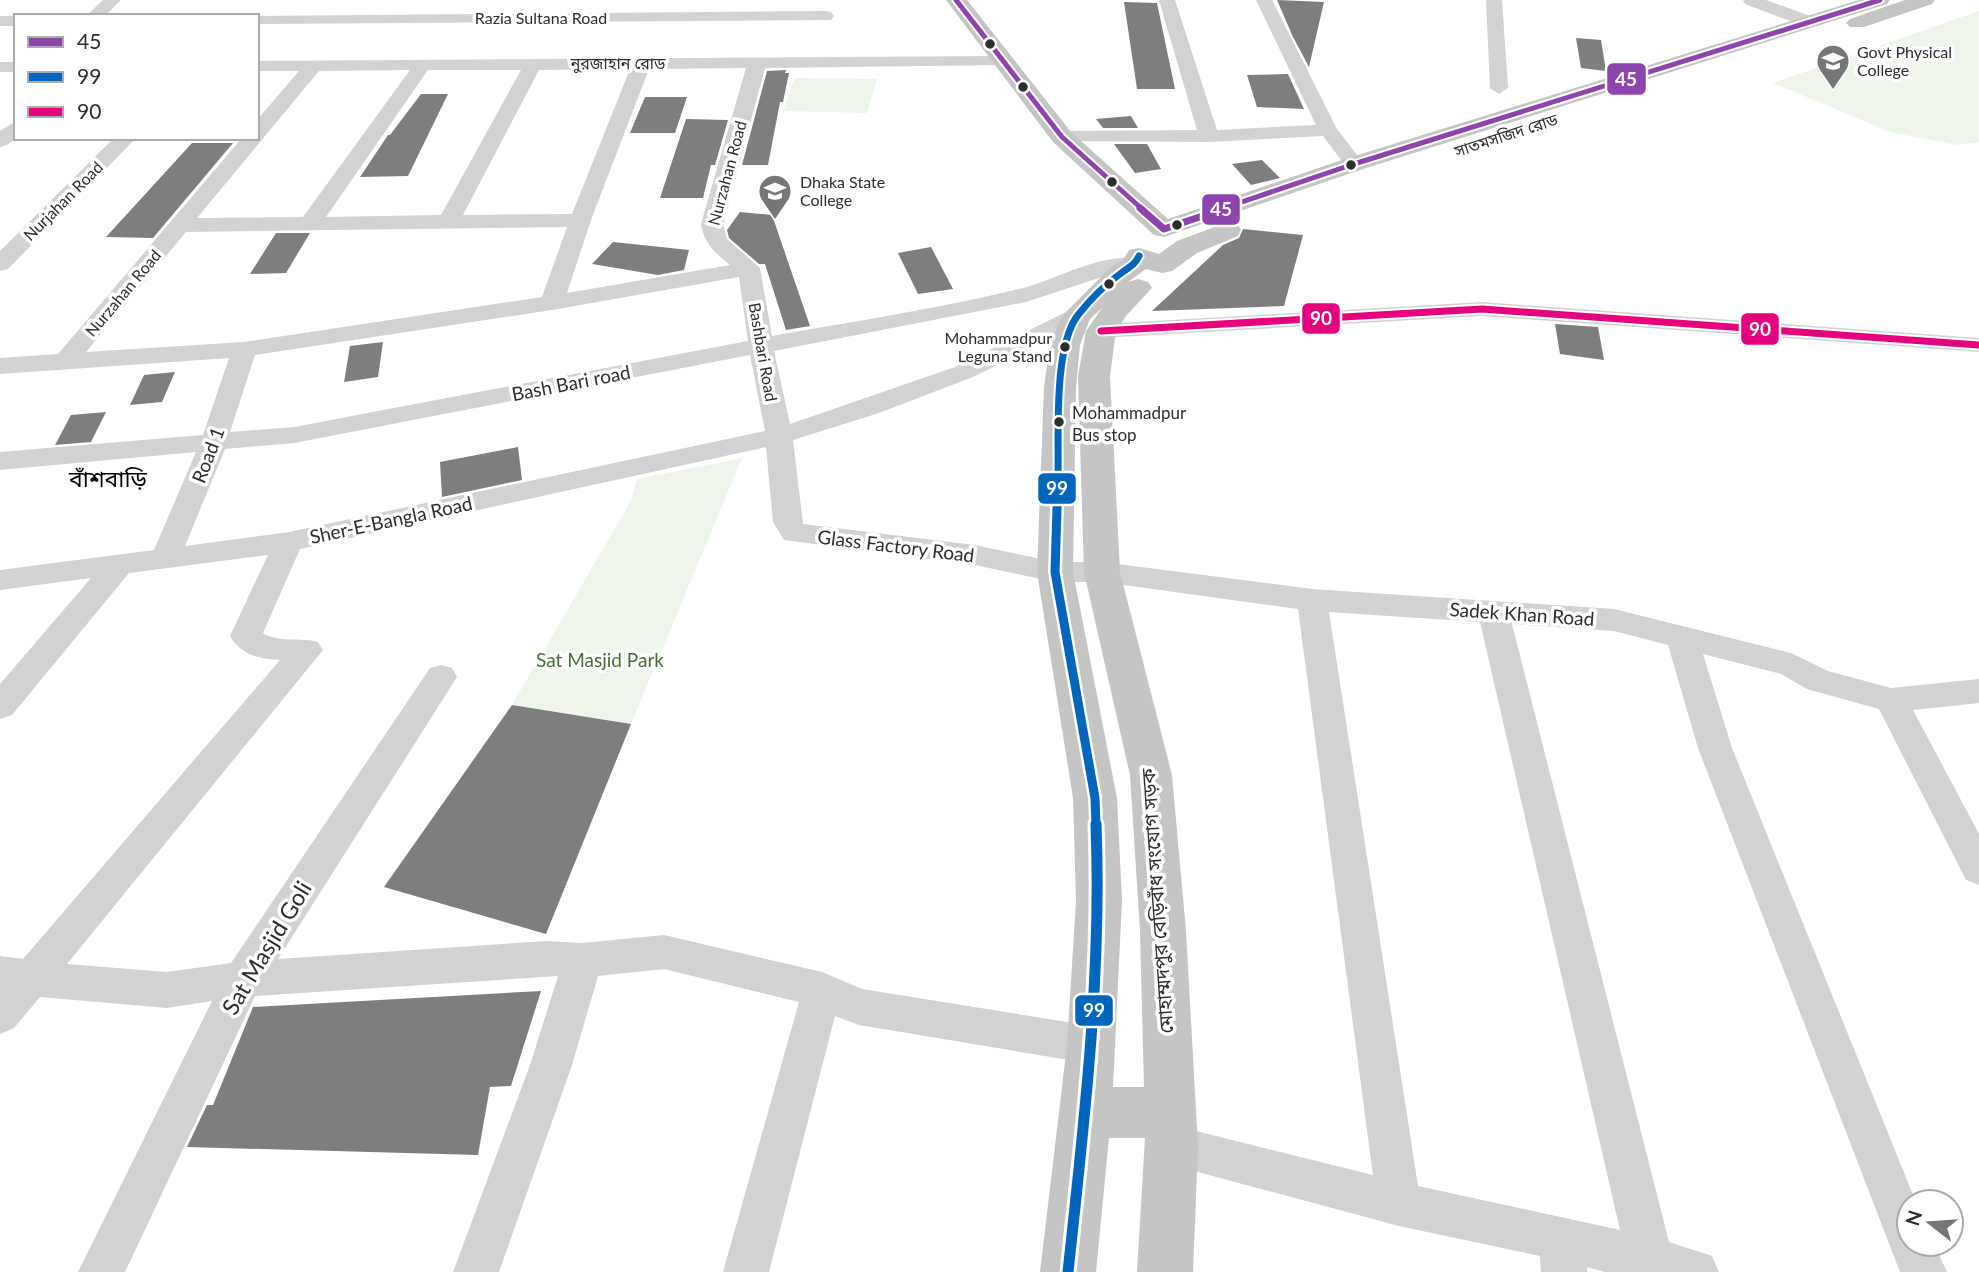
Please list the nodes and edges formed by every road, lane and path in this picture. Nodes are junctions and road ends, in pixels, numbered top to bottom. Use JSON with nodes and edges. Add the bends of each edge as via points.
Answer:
{"nodes":[{"id":1,"x":113,"y":0,"type":"edge"},
{"id":2,"x":386,"y":0,"type":"edge"},
{"id":3,"x":492,"y":0,"type":"edge"},
{"id":4,"x":590,"y":0,"type":"edge"},
{"id":5,"x":939,"y":0,"type":"edge"},
{"id":6,"x":956,"y":0,"type":"edge"},
{"id":7,"x":1167,"y":0,"type":"edge"},
{"id":8,"x":1264,"y":0,"type":"edge"},
{"id":9,"x":1494,"y":0,"type":"edge"},
{"id":10,"x":1751,"y":0,"type":"edge"},
{"id":11,"x":1880,"y":0,"type":"edge"},
{"id":12,"x":1925,"y":0,"type":"edge"},
{"id":13,"x":690,"y":8,"type":"edge"},
{"id":14,"x":822,"y":8,"type":"edge"},
{"id":15,"x":96,"y":14,"type":"edge"},
{"id":16,"x":481,"y":18,"type":"junction"},
{"id":17,"x":582,"y":18,"type":"junction"},
{"id":18,"x":259,"y":19,"type":"edge"},
{"id":19,"x":371,"y":19,"type":"junction"},
{"id":20,"x":415,"y":19,"type":"junction"},
{"id":21,"x":1817,"y":25,"type":"junction"},
{"id":22,"x":838,"y":49,"type":"junction"},
{"id":23,"x":390,"y":52,"type":"junction"},
{"id":24,"x":990,"y":61,"type":"junction"},
{"id":25,"x":757,"y":62,"type":"junction"},
{"id":26,"x":642,"y":63,"type":"junction"},
{"id":27,"x":533,"y":64,"type":"junction"},
{"id":28,"x":314,"y":65,"type":"junction"},
{"id":29,"x":423,"y":65,"type":"junction"},
{"id":30,"x":259,"y":66,"type":"edge"},
{"id":31,"x":1499,"y":89,"type":"dead end"},
{"id":32,"x":14,"y":129,"type":"edge"},
{"id":33,"x":1328,"y":130,"type":"junction"},
{"id":34,"x":259,"y":131,"type":"edge"},
{"id":35,"x":1209,"y":136,"type":"junction"},
{"id":36,"x":1062,"y":137,"type":"junction"},
{"id":37,"x":124,"y":140,"type":"edge"},
{"id":38,"x":251,"y":140,"type":"edge"},
{"id":39,"x":0,"y":141,"type":"edge"},
{"id":40,"x":1354,"y":164,"type":"junction"},
{"id":41,"x":580,"y":220,"type":"junction"},
{"id":42,"x":449,"y":221,"type":"junction"},
{"id":43,"x":310,"y":223,"type":"junction"},
{"id":44,"x":180,"y":225,"type":"junction"},
{"id":45,"x":1148,"y":242,"type":"junction"},
{"id":46,"x":0,"y":264,"type":"edge"},
{"id":47,"x":749,"y":268,"type":"junction"},
{"id":48,"x":552,"y":303,"type":"junction"},
{"id":49,"x":1089,"y":324,"type":"junction"},
{"id":50,"x":1979,"y":345,"type":"edge"},
{"id":51,"x":761,"y":347,"type":"junction"},
{"id":52,"x":244,"y":349,"type":"junction"},
{"id":53,"x":66,"y":361,"type":"junction"},
{"id":54,"x":0,"y":366,"type":"edge"},
{"id":55,"x":779,"y":436,"type":"junction"},
{"id":56,"x":213,"y":444,"type":"junction"},
{"id":57,"x":0,"y":461,"type":"edge"},
{"id":58,"x":289,"y":542,"type":"junction"},
{"id":59,"x":165,"y":558,"type":"junction"},
{"id":60,"x":118,"y":566,"type":"junction"},
{"id":61,"x":1055,"y":572,"type":"junction"},
{"id":62,"x":1102,"y":572,"type":"junction"},
{"id":63,"x":0,"y":580,"type":"edge"},
{"id":64,"x":1312,"y":600,"type":"junction"},
{"id":65,"x":1493,"y":612,"type":"junction"},
{"id":66,"x":1681,"y":635,"type":"junction"},
{"id":67,"x":441,"y":677,"type":"dead end"},
{"id":68,"x":1977,"y":696,"type":"edge"},
{"id":69,"x":1891,"y":701,"type":"junction"},
{"id":70,"x":0,"y":706,"type":"edge"},
{"id":71,"x":1979,"y":869,"type":"edge"},
{"id":72,"x":583,"y":960,"type":"junction"},
{"id":73,"x":15,"y":976,"type":"edge"},
{"id":74,"x":243,"y":979,"type":"junction"},
{"id":75,"x":822,"y":990,"type":"junction"},
{"id":76,"x":0,"y":1015,"type":"edge"},
{"id":77,"x":1092,"y":1045,"type":"junction"},
{"id":78,"x":1085,"y":1112,"type":"junction"},
{"id":79,"x":1171,"y":1129,"type":"junction"},
{"id":80,"x":1399,"y":1204,"type":"junction"},
{"id":81,"x":1895,"y":1207,"type":"edge"},
{"id":82,"x":1562,"y":1255,"type":"edge"},
{"id":83,"x":1650,"y":1259,"type":"junction"},
{"id":84,"x":1169,"y":1268,"type":"edge"},
{"id":85,"x":101,"y":1272,"type":"edge"},
{"id":86,"x":476,"y":1272,"type":"edge"},
{"id":87,"x":746,"y":1272,"type":"edge"},
{"id":88,"x":1068,"y":1272,"type":"edge"},
{"id":89,"x":1696,"y":1272,"type":"edge"}],
"edges":[{"from":1,"to":15,"type":"street"},
{"from":2,"to":19,"type":"street"},
{"from":3,"to":16,"type":"street"},
{"from":4,"to":17,"type":"street"},
{"from":5,"to":24,"type":"main road"},
{"from":6,"to":24,"type":"main road"},
{"from":7,"to":35,"type":"street"},
{"from":8,"to":33,"type":"street"},
{"from":9,"to":31,"type":"street"},
{"from":10,"to":21,"type":"street"},
{"from":11,"to":21,"type":"main road","name":"সাতমসজিদ রোড"},
{"from":12,"to":21,"type":"main road","name":"সাতমসজিদ রোড"},
{"from":13,"to":14,"type":"street","name":"Razia Sultana Road"},
{"from":13,"to":17,"type":"street","name":"Razia Sultana Road"},
{"from":14,"to":22,"type":"street"},
{"from":16,"to":17,"type":"street","name":"Razia Sultana Road"},
{"from":16,"to":20,"type":"street","name":"Razia Sultana Road"},
{"from":18,"to":19,"type":"street","name":"Razia Sultana Road"},
{"from":19,"to":20,"type":"street","name":"Razia Sultana Road"},
{"from":20,"to":23,"type":"street"},
{"from":21,"to":40,"type":"main road","name":"সাতমসজিদ রোড"},
{"from":21,"to":45,"type":"main road","name":"সাতমসজিদ রোড","via":[[1214,235]]},
{"from":22,"to":24,"type":"street","name":"নুরজাহান রোড"},
{"from":22,"to":25,"type":"street","name":"নুরজাহান রোড"},
{"from":23,"to":28,"type":"street","name":"নুরজাহান রোড"},
{"from":23,"to":29,"type":"street","name":"নুরজাহান রোড"},
{"from":24,"to":36,"type":"main road"},
{"from":24,"to":45,"type":"main road"},
{"from":25,"to":26,"type":"street","name":"নুরজাহান রোড"},
{"from":25,"to":47,"type":"street","name":"Nurzahan Road","via":[[711,234]]},
{"from":26,"to":27,"type":"street","name":"নুরজাহান রোড"},
{"from":26,"to":41,"type":"street"},
{"from":27,"to":29,"type":"street","name":"নুরজাহান রোড"},
{"from":27,"to":42,"type":"street"},
{"from":28,"to":30,"type":"street","name":"নুরজাহান রোড"},
{"from":28,"to":34,"type":"street"},
{"from":29,"to":43,"type":"street"},
{"from":32,"to":39,"type":"street"},
{"from":33,"to":35,"type":"street"},
{"from":33,"to":40,"type":"street"},
{"from":35,"to":36,"type":"street"},
{"from":36,"to":45,"type":"main road"},
{"from":37,"to":46,"type":"street","name":"Nurjahan Road"},
{"from":38,"to":44,"type":"street","name":"Nurzahan Road"},
{"from":40,"to":45,"type":"main road","name":"সাতমসজিদ রোড"},
{"from":41,"to":42,"type":"street"},
{"from":41,"to":48,"type":"street"},
{"from":42,"to":43,"type":"street"},
{"from":43,"to":44,"type":"street"},
{"from":44,"to":53,"type":"street","name":"Nurzahan Road"},
{"from":45,"to":49,"type":"main road","name":"মোহাম্মদপুর বেড়িবাঁধ সংযোগ সড়ক","via":[[1115,310]]},
{"from":45,"to":51,"type":"street","name":"Bash Bari road","via":[[1112,266],[1026,295]]},
{"from":47,"to":48,"type":"street"},
{"from":47,"to":51,"type":"street","name":"Bashbari Road"},
{"from":48,"to":52,"type":"street"},
{"from":49,"to":50,"type":"street","via":[[1482,309]]},
{"from":49,"to":55,"type":"street","name":"Sher-E-Bangla Road","via":[[870,407]]},
{"from":49,"to":61,"type":"main road","name":"মোহাম্মদপুর বেড়িবাঁধ সংযোগ সড়ক","via":[[1065,345]]},
{"from":49,"to":62,"type":"main road","name":"মোহাম্মদপুর বেড়িবাঁধ সংযোগ সড়ক"},
{"from":51,"to":55,"type":"street","name":"Bashbari Road"},
{"from":51,"to":56,"type":"street","name":"Bash Bari road","via":[[294,435]]},
{"from":52,"to":53,"type":"street"},
{"from":52,"to":56,"type":"street","name":"Road 1"},
{"from":53,"to":54,"type":"street"},
{"from":55,"to":58,"type":"street","name":"Sher-E-Bangla Road"},
{"from":55,"to":61,"type":"street","name":"Glass Factory Road","via":[[787,522],[794,533],[975,555]]},
{"from":56,"to":57,"type":"street","name":"Bash Bari road"},
{"from":56,"to":59,"type":"street","name":"Road 1"},
{"from":58,"to":59,"type":"street","name":"Sher-E-Bangla Road"},
{"from":58,"to":73,"type":"street","via":[[246,636],[262,648],[307,650],[63,943]]},
{"from":59,"to":60,"type":"street","name":"Sher-E-Bangla Road"},
{"from":60,"to":63,"type":"street","name":"Sher-E-Bangla Road"},
{"from":60,"to":70,"type":"street"},
{"from":61,"to":62,"type":"street","name":"Sadek Khan Road"},
{"from":61,"to":77,"type":"main road","name":"মোহাম্মদপুর বেড়িবাঁধ সংযোগ সড়ক","via":[[1095,798],[1099,901]]},
{"from":62,"to":64,"type":"street","name":"Sadek Khan Road"},
{"from":62,"to":79,"type":"main road","name":"মোহাম্মদপুর বেড়িবাঁধ সংযোগ সড়ক","via":[[1151,775]]},
{"from":64,"to":65,"type":"street","name":"Sadek Khan Road"},
{"from":64,"to":80,"type":"street"},
{"from":65,"to":66,"type":"street","name":"Sadek Khan Road","via":[[1614,620]]},
{"from":65,"to":83,"type":"street"},
{"from":66,"to":69,"type":"street","name":"Sadek Khan Road","via":[[1791,665],[1818,680]]},
{"from":66,"to":81,"type":"street","via":[[1715,748]]},
{"from":67,"to":74,"type":"street","name":"Sat Masjid Goli"},
{"from":68,"to":69,"type":"street","name":"Sadek Khan Road"},
{"from":69,"to":71,"type":"street"},
{"from":72,"to":74,"type":"street","via":[[547,958]]},
{"from":72,"to":75,"type":"street","via":[[664,952]]},
{"from":72,"to":86,"type":"street","via":[[551,1065]]},
{"from":73,"to":74,"type":"street","via":[[167,990]]},
{"from":73,"to":76,"type":"street"},
{"from":74,"to":85,"type":"street","name":"Sat Masjid Goli"},
{"from":75,"to":77,"type":"street","via":[[859,1007]]},
{"from":75,"to":87,"type":"street"},
{"from":77,"to":78,"type":"main road","name":"মোহাম্মদপুর বেড়িবাঁধ সংযোগ সড়ক"},
{"from":78,"to":79,"type":"main road"},
{"from":78,"to":88,"type":"main road","name":"মোহাম্মদপুর বেড়িবাঁধ সংযোগ সড়ক"},
{"from":79,"to":80,"type":"street"},
{"from":79,"to":84,"type":"main road","name":"মোহাম্মদপুর বেড়িবাঁধ সংযোগ সড়ক"},
{"from":80,"to":82,"type":"street"},
{"from":82,"to":83,"type":"street"},
{"from":83,"to":89,"type":"street"}]}
